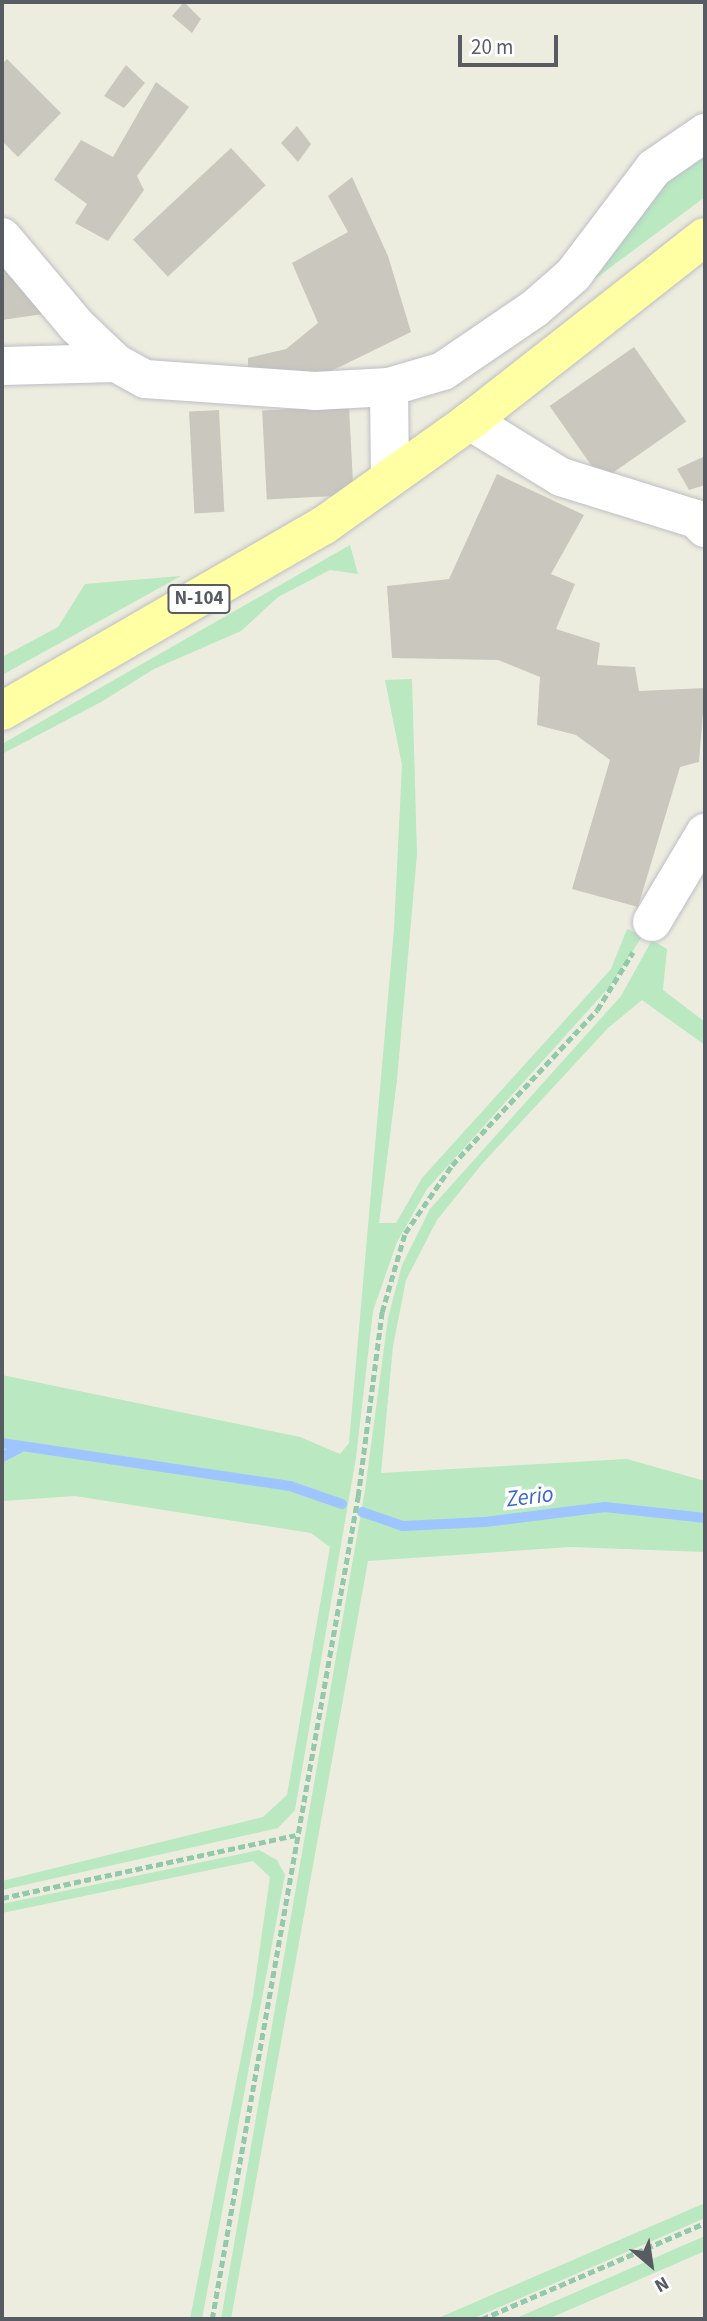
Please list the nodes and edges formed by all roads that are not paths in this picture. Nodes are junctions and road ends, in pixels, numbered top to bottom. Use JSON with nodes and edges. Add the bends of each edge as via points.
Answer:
{"nodes":[{"id":1,"x":705,"y":133,"type":"edge"},
{"id":2,"x":2,"y":237,"type":"edge"},
{"id":3,"x":705,"y":237,"type":"edge"},
{"id":4,"x":705,"y":255,"type":"edge"},
{"id":5,"x":644,"y":285,"type":"junction"},
{"id":6,"x":116,"y":363,"type":"junction"},
{"id":7,"x":2,"y":366,"type":"edge"},
{"id":8,"x":389,"y":387,"type":"junction"},
{"id":9,"x":470,"y":421,"type":"junction"},
{"id":10,"x":390,"y":478,"type":"junction"},
{"id":11,"x":705,"y":528,"type":"edge"},
{"id":12,"x":2,"y":711,"type":"edge"},
{"id":13,"x":705,"y":833,"type":"edge"},
{"id":14,"x":652,"y":922,"type":"road end"}],
"edges":[{"from":1,"to":8,"type":"street","via":[[654,168],[573,275],[534,309],[443,371]]},
{"from":2,"to":6,"type":"street","via":[[77,326]]},
{"from":3,"to":5,"type":"main road","number":"N-104"},
{"from":4,"to":5,"type":"street"},
{"from":5,"to":9,"type":"main road","number":"N-104"},
{"from":6,"to":7,"type":"street"},
{"from":6,"to":8,"type":"street","via":[[145,379],[185,384],[315,391]]},
{"from":8,"to":10,"type":"street"},
{"from":9,"to":10,"type":"main road","number":"N-104"},
{"from":9,"to":11,"type":"street","via":[[561,477],[696,519]]},
{"from":10,"to":12,"type":"main road","number":"N-104","via":[[324,526]]},
{"from":13,"to":14,"type":"street"}]}
